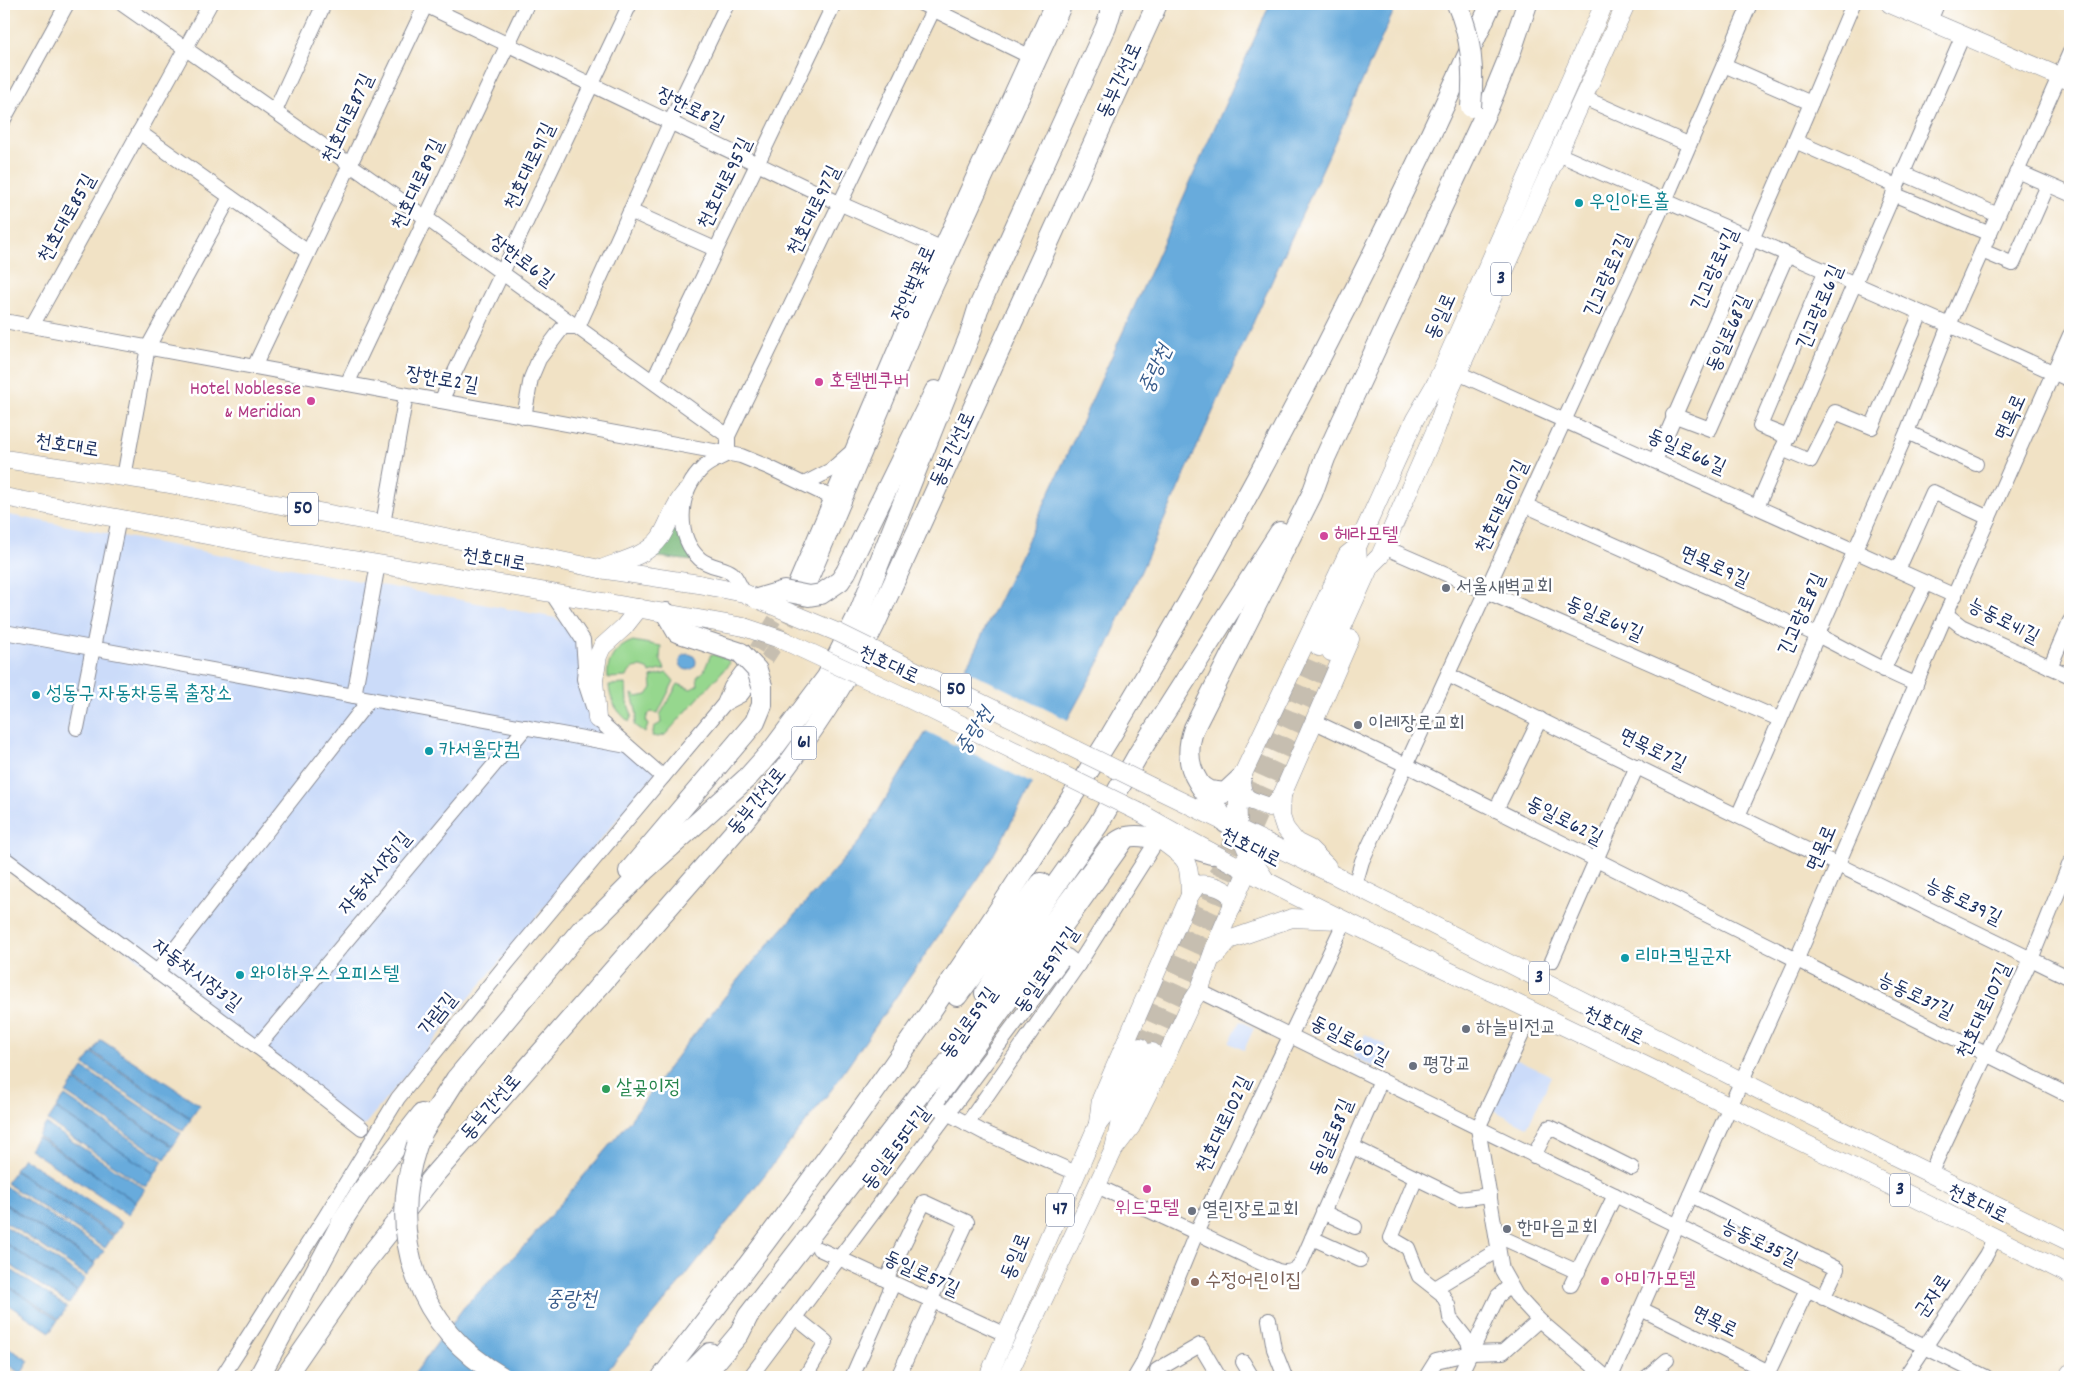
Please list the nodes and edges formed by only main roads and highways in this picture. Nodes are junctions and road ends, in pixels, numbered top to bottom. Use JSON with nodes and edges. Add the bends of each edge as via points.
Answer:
{"nodes":[{"id":1,"x":1113,"y":4,"type":"edge"},
{"id":2,"x":1120,"y":4,"type":"edge"},
{"id":3,"x":1156,"y":4,"type":"edge"},
{"id":4,"x":1457,"y":4,"type":"edge"},
{"id":5,"x":1491,"y":4,"type":"edge"},
{"id":6,"x":1527,"y":4,"type":"edge"},
{"id":7,"x":1604,"y":4,"type":"edge"},
{"id":8,"x":1890,"y":4,"type":"edge"},
{"id":9,"x":1623,"y":7,"type":"edge"},
{"id":10,"x":1106,"y":27,"type":"junction"},
{"id":11,"x":2065,"y":79,"type":"edge"},
{"id":12,"x":1453,"y":182,"type":"junction"},
{"id":13,"x":978,"y":309,"type":"junction"},
{"id":14,"x":1325,"y":458,"type":"junction"},
{"id":15,"x":4,"y":459,"type":"edge"},
{"id":16,"x":685,"y":493,"type":"road end"},
{"id":17,"x":4,"y":497,"type":"edge"},
{"id":18,"x":1357,"y":547,"type":"junction"},
{"id":19,"x":1382,"y":552,"type":"junction"},
{"id":20,"x":600,"y":569,"type":"junction"},
{"id":21,"x":750,"y":596,"type":"junction"},
{"id":22,"x":639,"y":608,"type":"junction"},
{"id":23,"x":666,"y":613,"type":"junction"},
{"id":24,"x":597,"y":719,"type":"road end"},
{"id":25,"x":1241,"y":778,"type":"junction"},
{"id":26,"x":1123,"y":782,"type":"junction"},
{"id":27,"x":1201,"y":786,"type":"junction"},
{"id":28,"x":1282,"y":795,"type":"junction"},
{"id":29,"x":1139,"y":812,"type":"junction"},
{"id":30,"x":1233,"y":826,"type":"junction"},
{"id":31,"x":1158,"y":839,"type":"junction"},
{"id":32,"x":1211,"y":854,"type":"junction"},
{"id":33,"x":1247,"y":871,"type":"junction"},
{"id":34,"x":1336,"y":876,"type":"junction"},
{"id":35,"x":1267,"y":881,"type":"junction"},
{"id":36,"x":1190,"y":895,"type":"junction"},
{"id":37,"x":1232,"y":908,"type":"junction"},
{"id":38,"x":1345,"y":920,"type":"junction"},
{"id":39,"x":582,"y":929,"type":"junction"},
{"id":40,"x":1211,"y":960,"type":"junction"},
{"id":41,"x":902,"y":1054,"type":"junction"},
{"id":42,"x":456,"y":1079,"type":"junction"},
{"id":43,"x":926,"y":1086,"type":"junction"},
{"id":44,"x":1098,"y":1124,"type":"junction"},
{"id":45,"x":1114,"y":1149,"type":"junction"},
{"id":46,"x":2070,"y":1242,"type":"edge"},
{"id":47,"x":2070,"y":1275,"type":"edge"},
{"id":48,"x":753,"y":1309,"type":"junction"},
{"id":49,"x":2070,"y":1373,"type":"edge"},
{"id":50,"x":259,"y":1377,"type":"edge"},
{"id":51,"x":285,"y":1377,"type":"edge"},
{"id":52,"x":502,"y":1377,"type":"edge"},
{"id":53,"x":662,"y":1377,"type":"edge"},
{"id":54,"x":681,"y":1377,"type":"edge"},
{"id":55,"x":703,"y":1377,"type":"edge"},
{"id":56,"x":988,"y":1377,"type":"edge"},
{"id":57,"x":1007,"y":1377,"type":"edge"},
{"id":58,"x":2068,"y":1377,"type":"edge"}],
"edges":[{"from":1,"to":10,"type":"highway"},
{"from":2,"to":10,"type":"highway"},
{"from":3,"to":51,"type":"highway","name":"동부간선로","number":"61","via":[[874,626],[835,698],[782,774],[743,822],[416,1197],[361,1267]]},
{"from":4,"to":12,"type":"highway","bridge":true,"via":[[1467,31],[1472,62],[1471,107]]},
{"from":5,"to":41,"type":"highway","via":[[1394,214],[1247,496],[1109,738]]},
{"from":6,"to":12,"type":"highway","via":[[1488,108]]},
{"from":7,"to":18,"type":"main road","name":"동일로","number":"3","via":[[1436,383],[1415,419]]},
{"from":8,"to":11,"type":"main road"},
{"from":9,"to":19,"type":"main road","name":"동일로","number":"3","via":[[1450,390]]},
{"from":10,"to":13,"type":"highway"},
{"from":12,"to":14,"type":"highway"},
{"from":13,"to":21,"type":"highway","bridge":true,"via":[[963,333],[846,572],[821,594],[809,596],[784,591]]},
{"from":13,"to":39,"type":"highway","via":[[860,611],[827,678],[748,777]]},
{"from":14,"to":26,"type":"highway"},
{"from":14,"to":27,"type":"highway","via":[[1312,494],[1194,728],[1189,758],[1191,771]]},
{"from":15,"to":20,"type":"main road","name":"천호대로","number":"50","via":[[124,477],[383,524]]},
{"from":16,"to":20,"type":"main road","via":[[677,501],[660,537],[649,549]]},
{"from":17,"to":22,"type":"main road","name":"천호대로","number":"50","via":[[266,546]]},
{"from":18,"to":19,"type":"main road","name":"동일로","number":"3","via":[[1358,560],[1325,650],[1370,566]]},
{"from":18,"to":25,"type":"main road","via":[[1347,554]]},
{"from":19,"to":28,"type":"main road","via":[[1379,570]]},
{"from":20,"to":21,"type":"main road","name":"천호대로","number":"50","via":[[699,584]]},
{"from":21,"to":30,"type":"main road","name":"천호대로","number":"50","bridge":true,"via":[[839,633]]},
{"from":22,"to":23,"type":"main road","name":"천호대로","number":"50"},
{"from":22,"to":24,"type":"main road","via":[[602,647],[598,656],[594,679]]},
{"from":23,"to":29,"type":"main road","name":"천호대로","number":"50","bridge":true,"via":[[744,627],[783,640]]},
{"from":23,"to":39,"type":"highway","via":[[677,632],[749,673],[762,706],[755,722]]},
{"from":25,"to":27,"type":"highway","via":[[1225,793],[1209,791]]},
{"from":25,"to":28,"type":"main road","via":[[1243,795],[1269,807]]},
{"from":25,"to":30,"type":"main road"},
{"from":26,"to":41,"type":"highway","via":[[1094,821],[1055,863],[949,1007]]},
{"from":26,"to":43,"type":"highway"},
{"from":27,"to":30,"type":"highway"},
{"from":28,"to":34,"type":"main road","via":[[1281,816],[1285,828],[1296,842],[1310,849]]},
{"from":29,"to":31,"type":"main road"},
{"from":29,"to":32,"type":"main road","name":"천호대로","number":"50"},
{"from":30,"to":33,"type":"main road"},
{"from":30,"to":34,"type":"main road","name":"천호대로","number":"3"},
{"from":30,"to":35,"type":"main road"},
{"from":31,"to":32,"type":"highway"},
{"from":31,"to":36,"type":"main road","via":[[1186,860]]},
{"from":31,"to":43,"type":"highway","via":[[1129,836],[1116,842],[1099,860],[941,1072]]},
{"from":32,"to":33,"type":"main road","name":"천호대로","number":"3"},
{"from":33,"to":35,"type":"main road","name":"천호대로","number":"3"},
{"from":33,"to":37,"type":"main road"},
{"from":34,"to":46,"type":"main road","name":"천호대로","number":"3"},
{"from":35,"to":38,"type":"main road","name":"천호대로","number":"3"},
{"from":36,"to":37,"type":"main road","via":[[1197,885],[1206,884],[1228,893]]},
{"from":36,"to":44,"type":"main road","via":[[1101,1100]]},
{"from":37,"to":40,"type":"main road"},
{"from":38,"to":40,"type":"main road","via":[[1292,918],[1229,940]]},
{"from":38,"to":47,"type":"main road","name":"천호대로","number":"3"},
{"from":39,"to":42,"type":"highway"},
{"from":40,"to":45,"type":"main road","via":[[1199,991],[1131,1127]]},
{"from":41,"to":53,"type":"highway","via":[[782,1220]]},
{"from":42,"to":50,"type":"highway","via":[[440,1092],[361,1192]]},
{"from":42,"to":52,"type":"highway","bridge":true,"via":[[423,1131],[407,1178],[404,1210],[407,1245],[416,1278],[434,1314],[457,1343]]},
{"from":43,"to":48,"type":"highway"},
{"from":44,"to":45,"type":"main road","name":"동일로","number":"47","via":[[1114,1104],[1146,1050],[1120,1121]]},
{"from":44,"to":56,"type":"main road","name":"동일로","number":"47"},
{"from":45,"to":57,"type":"main road","name":"동일로","number":"47"},
{"from":48,"to":54,"type":"highway","via":[[694,1369]]},
{"from":48,"to":55,"type":"highway","via":[[739,1334]]},
{"from":49,"to":58,"type":"main road"}]}
